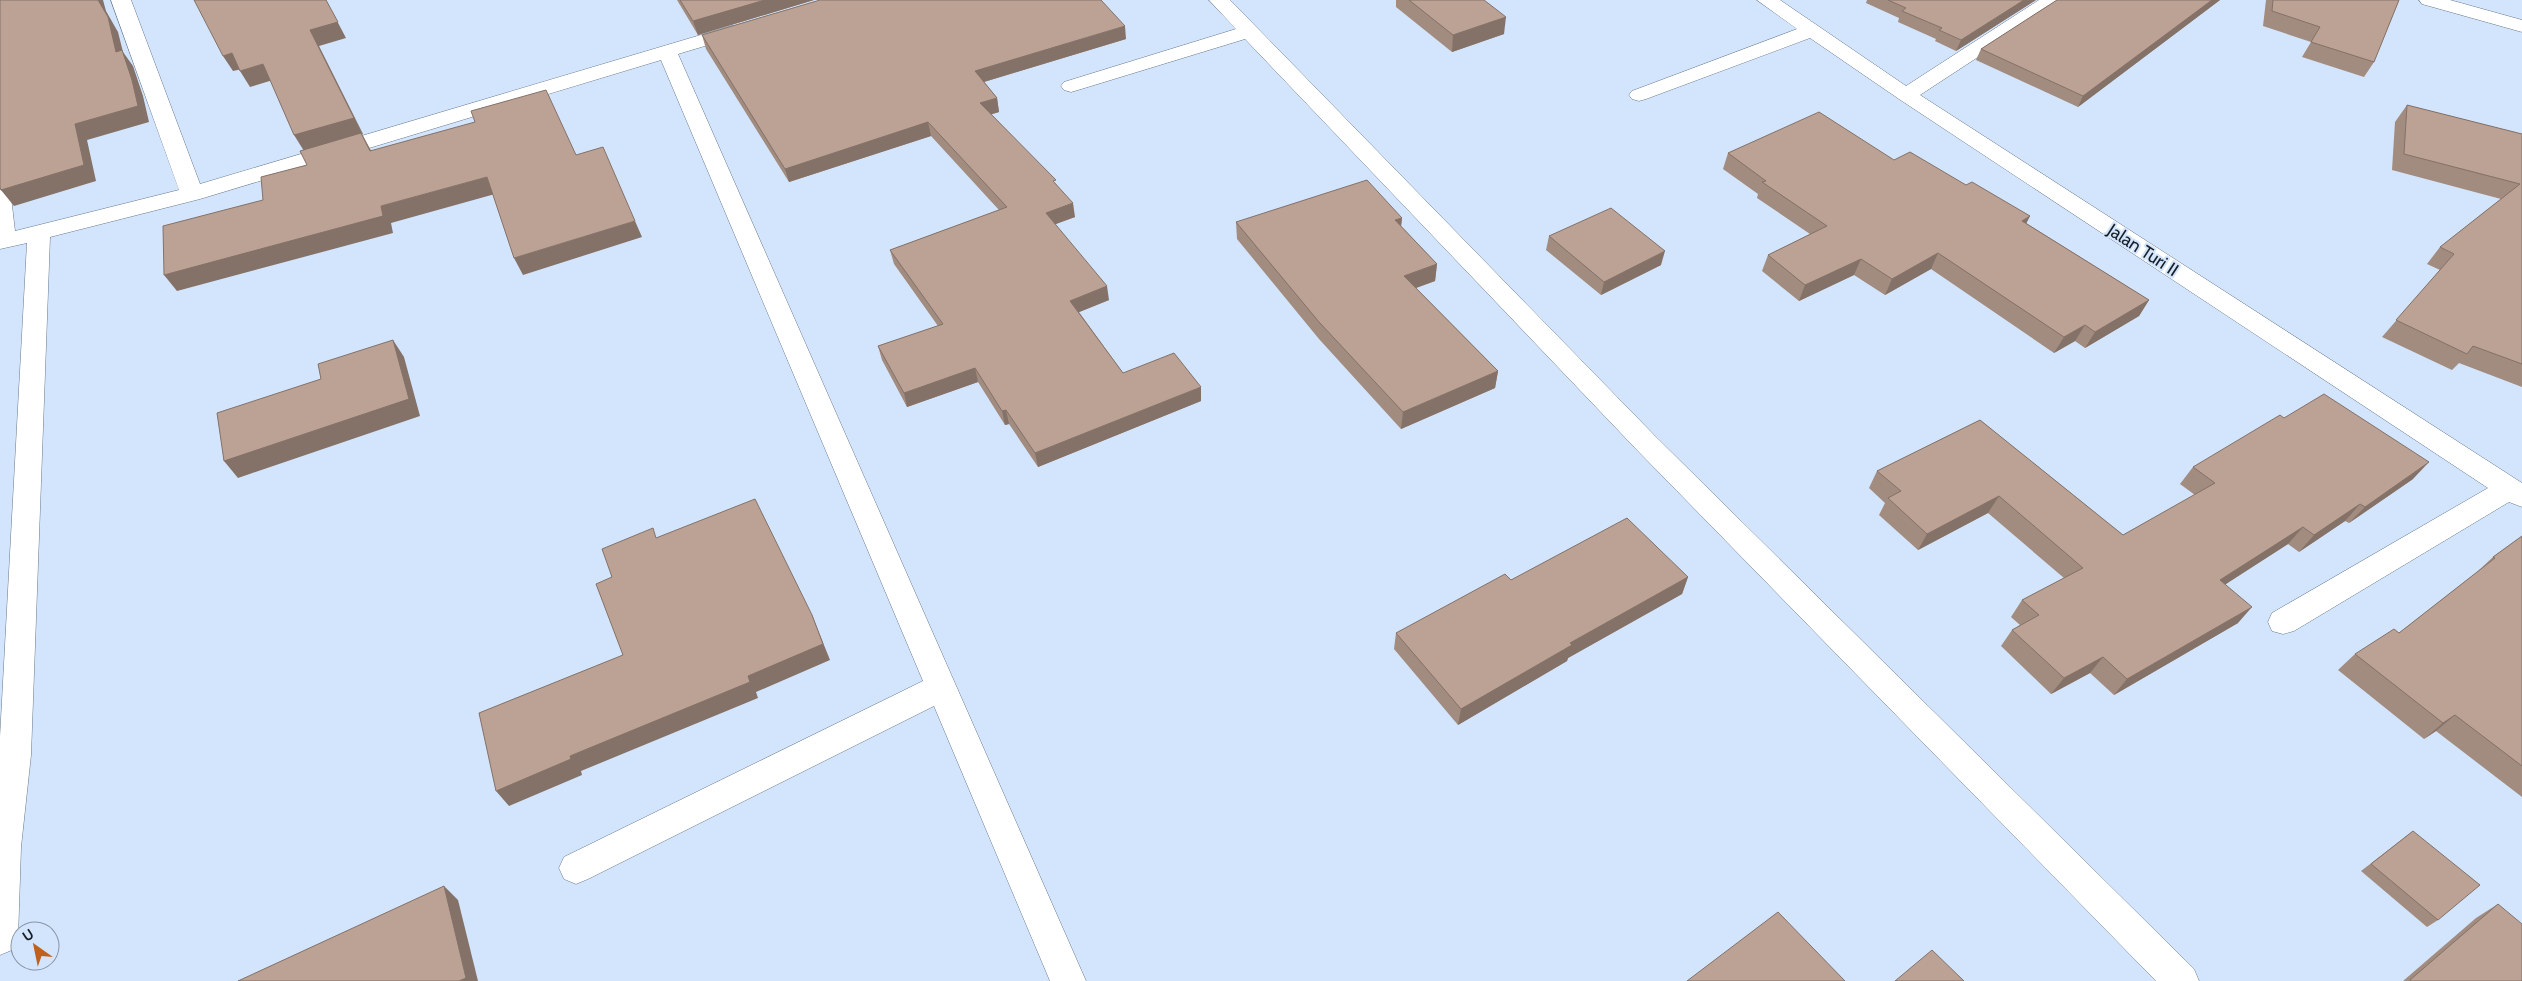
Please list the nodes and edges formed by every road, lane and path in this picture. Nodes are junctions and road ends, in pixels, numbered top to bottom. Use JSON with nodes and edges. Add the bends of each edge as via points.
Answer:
{"nodes":[{"id":1,"x":122,"y":0,"type":"edge"},
{"id":2,"x":1219,"y":0,"type":"edge"},
{"id":3,"x":2052,"y":0,"type":"edge"},
{"id":4,"x":2429,"y":0,"type":"edge"},
{"id":5,"x":1775,"y":2,"type":"edge"},
{"id":6,"x":758,"y":24,"type":"edge"},
{"id":7,"x":2522,"y":26,"type":"edge"},
{"id":8,"x":1249,"y":31,"type":"junction"},
{"id":9,"x":1811,"y":31,"type":"junction"},
{"id":10,"x":666,"y":51,"type":"junction"},
{"id":11,"x":1071,"y":86,"type":"dead end"},
{"id":12,"x":1639,"y":95,"type":"dead end"},
{"id":13,"x":1906,"y":95,"type":"junction"},
{"id":14,"x":192,"y":194,"type":"junction"},
{"id":15,"x":0,"y":197,"type":"edge"},
{"id":16,"x":39,"y":232,"type":"junction"},
{"id":17,"x":2,"y":241,"type":"edge"},
{"id":18,"x":2515,"y":493,"type":"edge"},
{"id":19,"x":2283,"y":622,"type":"dead end"},
{"id":20,"x":940,"y":688,"type":"junction"},
{"id":21,"x":2,"y":848,"type":"edge"},
{"id":22,"x":576,"y":868,"type":"dead end"},
{"id":23,"x":0,"y":938,"type":"edge"},
{"id":24,"x":1068,"y":981,"type":"edge"},
{"id":25,"x":2181,"y":981,"type":"edge"}],
"edges":[{"from":1,"to":14,"type":"street"},
{"from":2,"to":8,"type":"street"},
{"from":3,"to":13,"type":"street"},
{"from":4,"to":7,"type":"street"},
{"from":5,"to":9,"type":"street","name":"Jalan Turi II"},
{"from":6,"to":10,"type":"street"},
{"from":8,"to":11,"type":"street"},
{"from":8,"to":25,"type":"street","via":[[1646,443]]},
{"from":9,"to":12,"type":"street"},
{"from":9,"to":13,"type":"street","name":"Jalan Turi II"},
{"from":10,"to":14,"type":"street"},
{"from":10,"to":20,"type":"street"},
{"from":13,"to":18,"type":"street","name":"Jalan Turi II"},
{"from":14,"to":16,"type":"street"},
{"from":15,"to":17,"type":"street"},
{"from":16,"to":17,"type":"street"},
{"from":16,"to":21,"type":"street","via":[[15,755]]},
{"from":18,"to":19,"type":"street"},
{"from":20,"to":22,"type":"street"},
{"from":20,"to":24,"type":"street"},
{"from":21,"to":23,"type":"street"}]}
